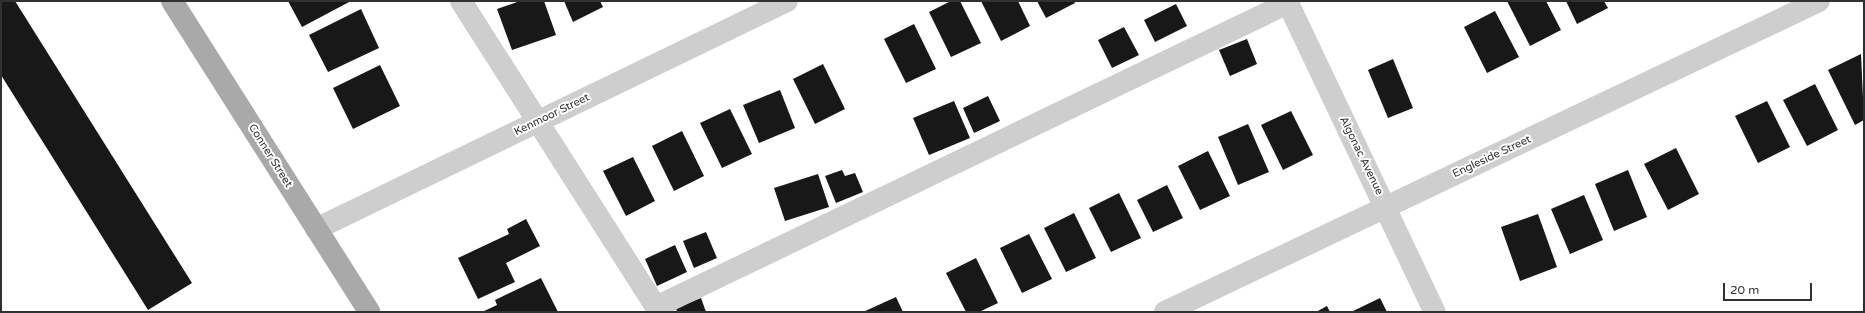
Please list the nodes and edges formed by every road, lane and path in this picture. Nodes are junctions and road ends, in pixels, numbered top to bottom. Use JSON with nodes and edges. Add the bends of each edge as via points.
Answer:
{"nodes":[{"id":1,"x":172,"y":1,"type":"edge"},
{"id":2,"x":461,"y":1,"type":"edge"},
{"id":3,"x":787,"y":1,"type":"edge"},
{"id":4,"x":1819,"y":1,"type":"edge"},
{"id":5,"x":1287,"y":2,"type":"edge"},
{"id":6,"x":537,"y":122,"type":"junction"},
{"id":7,"x":1386,"y":208,"type":"junction"},
{"id":8,"x":316,"y":229,"type":"junction"},
{"id":9,"x":658,"y":310,"type":"edge"},
{"id":10,"x":369,"y":312,"type":"edge"},
{"id":11,"x":1165,"y":312,"type":"edge"},
{"id":12,"x":1435,"y":312,"type":"edge"}],
"edges":[{"from":1,"to":8,"type":"main road","name":"Conner Street"},
{"from":2,"to":6,"type":"street"},
{"from":3,"to":6,"type":"street","name":"Kenmoor Street"},
{"from":4,"to":7,"type":"street","name":"Engleside Street"},
{"from":5,"to":7,"type":"street","name":"Algonac Avenue"},
{"from":5,"to":9,"type":"street"},
{"from":6,"to":8,"type":"street","name":"Kenmoor Street"},
{"from":6,"to":9,"type":"street"},
{"from":7,"to":11,"type":"street","name":"Engleside Street"},
{"from":7,"to":12,"type":"street","name":"Algonac Avenue"},
{"from":8,"to":10,"type":"main road","name":"Conner Street"}]}
